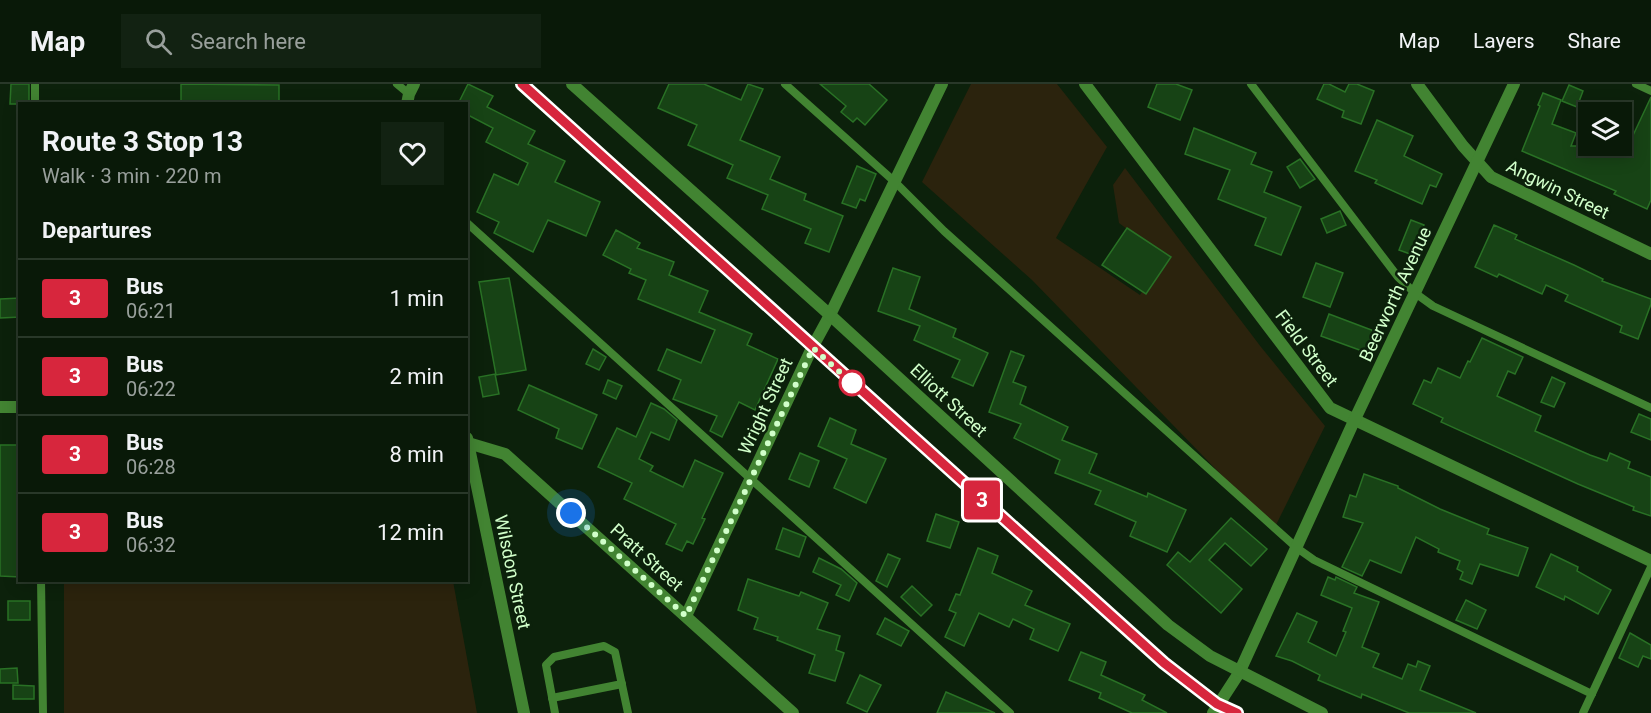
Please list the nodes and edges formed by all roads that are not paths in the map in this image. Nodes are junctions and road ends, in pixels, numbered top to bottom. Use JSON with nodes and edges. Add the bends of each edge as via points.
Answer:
{"nodes":[{"id":1,"x":35,"y":84,"type":"edge"},
{"id":2,"x":397,"y":84,"type":"edge"},
{"id":3,"x":522,"y":84,"type":"edge"},
{"id":4,"x":572,"y":84,"type":"edge"},
{"id":5,"x":785,"y":84,"type":"edge"},
{"id":6,"x":942,"y":84,"type":"edge"},
{"id":7,"x":1085,"y":84,"type":"edge"},
{"id":8,"x":1251,"y":84,"type":"edge"},
{"id":9,"x":1417,"y":84,"type":"edge"},
{"id":10,"x":1514,"y":84,"type":"edge"},
{"id":11,"x":1636,"y":84,"type":"edge"},
{"id":12,"x":1651,"y":91,"type":"edge"},
{"id":13,"x":410,"y":94,"type":"edge"},
{"id":14,"x":35,"y":102,"type":"edge"},
{"id":15,"x":1477,"y":162,"type":"junction"},
{"id":16,"x":895,"y":182,"type":"junction"},
{"id":17,"x":468,"y":224,"type":"edge"},
{"id":18,"x":1651,"y":254,"type":"edge"},
{"id":19,"x":1415,"y":293,"type":"junction"},
{"id":20,"x":830,"y":315,"type":"junction"},
{"id":21,"x":813,"y":348,"type":"junction"},
{"id":22,"x":0,"y":407,"type":"edge"},
{"id":23,"x":18,"y":407,"type":"edge"},
{"id":24,"x":1651,"y":408,"type":"edge"},
{"id":25,"x":1354,"y":421,"type":"junction"},
{"id":26,"x":468,"y":440,"type":"edge"},
{"id":27,"x":468,"y":445,"type":"edge"},
{"id":28,"x":750,"y":479,"type":"junction"},
{"id":29,"x":1297,"y":548,"type":"junction"},
{"id":30,"x":1651,"y":561,"type":"edge"},
{"id":31,"x":1651,"y":567,"type":"edge"},
{"id":32,"x":41,"y":582,"type":"edge"},
{"id":33,"x":686,"y":616,"type":"junction"},
{"id":34,"x":1239,"y":673,"type":"junction"},
{"id":35,"x":622,"y":684,"type":"junction"},
{"id":36,"x":1592,"y":694,"type":"junction"},
{"id":37,"x":552,"y":698,"type":"junction"},
{"id":38,"x":1215,"y":709,"type":"edge"},
{"id":39,"x":43,"y":713,"type":"edge"},
{"id":40,"x":524,"y":713,"type":"edge"},
{"id":41,"x":555,"y":713,"type":"edge"},
{"id":42,"x":628,"y":713,"type":"edge"},
{"id":43,"x":793,"y":713,"type":"edge"},
{"id":44,"x":1010,"y":713,"type":"edge"},
{"id":45,"x":1237,"y":713,"type":"edge"},
{"id":46,"x":1322,"y":713,"type":"edge"},
{"id":47,"x":1583,"y":713,"type":"edge"}],
"edges":[{"from":1,"to":14,"type":"lane"},
{"from":2,"to":13,"type":"lane"},
{"from":3,"to":21,"type":"street"},
{"from":4,"to":20,"type":"street","name":"Elliott Street"},
{"from":5,"to":16,"type":"lane"},
{"from":6,"to":16,"type":"street","name":"Wright Street"},
{"from":7,"to":25,"type":"street","name":"Field Street","via":[[1330,408]]},
{"from":8,"to":19,"type":"lane","via":[[1398,277]]},
{"from":9,"to":15,"type":"street","name":"Angwin Street"},
{"from":10,"to":15,"type":"street","name":"Beerworth Avenue"},
{"from":11,"to":12,"type":"lane"},
{"from":15,"to":18,"type":"street","name":"Angwin Street","via":[[1491,177]]},
{"from":15,"to":19,"type":"street","name":"Beerworth Avenue"},
{"from":16,"to":20,"type":"street","name":"Wright Street"},
{"from":16,"to":29,"type":"lane","via":[[944,231]]},
{"from":17,"to":28,"type":"lane"},
{"from":19,"to":24,"type":"lane","via":[[1434,306]]},
{"from":19,"to":25,"type":"street","name":"Beerworth Avenue"},
{"from":20,"to":21,"type":"street","name":"Wright Street"},
{"from":20,"to":34,"type":"street","name":"Elliott Street","via":[[1168,625]]},
{"from":21,"to":28,"type":"street","name":"Wright Street"},
{"from":21,"to":38,"type":"street"},
{"from":22,"to":23,"type":"street"},
{"from":25,"to":29,"type":"street","name":"Beerworth Avenue"},
{"from":25,"to":30,"type":"street","name":"Field Street"},
{"from":26,"to":33,"type":"street","name":"Pratt Street","via":[[505,454]]},
{"from":27,"to":40,"type":"street","name":"Wilsdon Street"},
{"from":28,"to":33,"type":"street","name":"Wright Street"},
{"from":28,"to":44,"type":"lane"},
{"from":29,"to":34,"type":"street","name":"Beerworth Avenue"},
{"from":29,"to":36,"type":"lane","via":[[1314,560]]},
{"from":31,"to":36,"type":"lane"},
{"from":32,"to":39,"type":"lane"},
{"from":33,"to":43,"type":"street","name":"Pratt Street"},
{"from":34,"to":38,"type":"street","name":"Beerworth Avenue"},
{"from":34,"to":46,"type":"street","name":"Elliott Street"},
{"from":35,"to":37,"type":"lane"},
{"from":35,"to":37,"type":"lane","via":[[615,652],[604,646],[554,657],[546,665]]},
{"from":35,"to":42,"type":"lane"},
{"from":36,"to":47,"type":"lane"},
{"from":37,"to":41,"type":"lane"},
{"from":38,"to":45,"type":"street"}]}
